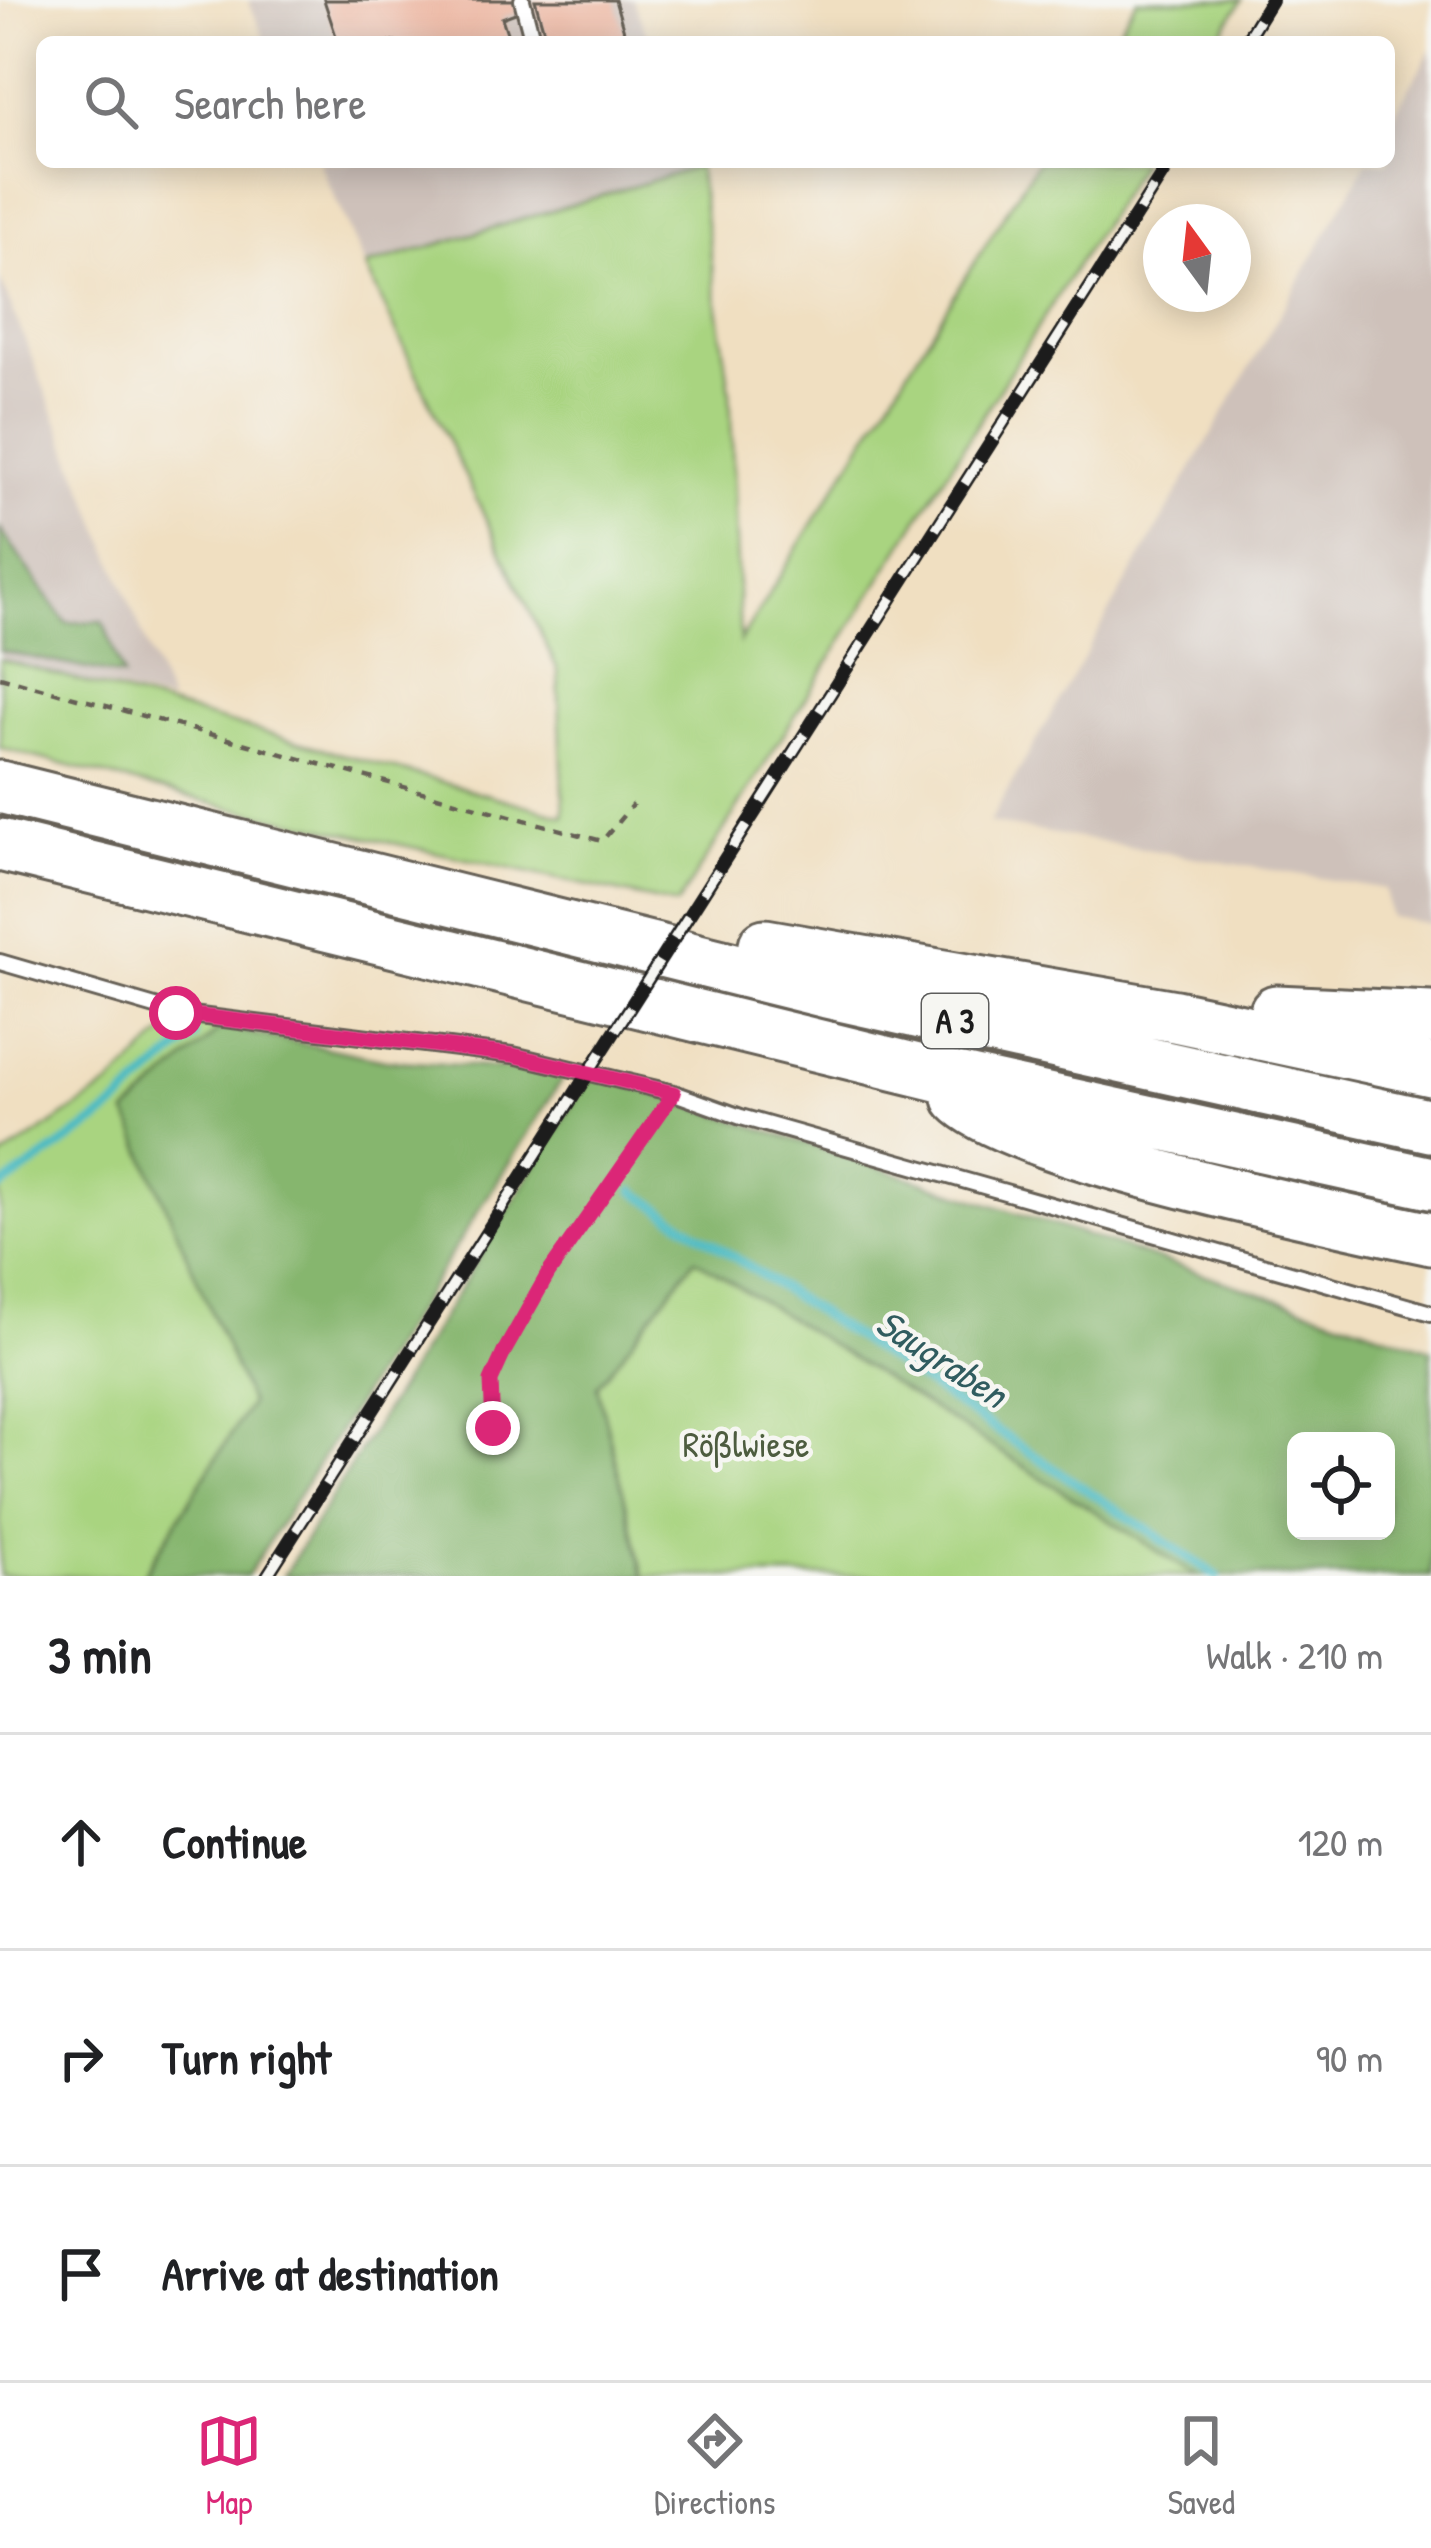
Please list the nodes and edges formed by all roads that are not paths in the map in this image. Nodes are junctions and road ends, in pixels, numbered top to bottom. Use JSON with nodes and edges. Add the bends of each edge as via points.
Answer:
{"nodes":[{"id":1,"x":522,"y":0,"type":"edge"},
{"id":2,"x":531,"y":36,"type":"edge"},
{"id":3,"x":0,"y":787,"type":"edge"},
{"id":4,"x":0,"y":844,"type":"edge"},
{"id":5,"x":482,"y":908,"type":"junction"},
{"id":6,"x":0,"y":962,"type":"edge"},
{"id":7,"x":1175,"y":1016,"type":"junction"},
{"id":8,"x":1431,"y":1018,"type":"edge"},
{"id":9,"x":1431,"y":1070,"type":"edge"},
{"id":10,"x":938,"y":1075,"type":"junction"},
{"id":11,"x":1431,"y":1126,"type":"edge"},
{"id":12,"x":1431,"y":1183,"type":"edge"},
{"id":13,"x":1316,"y":1214,"type":"junction"},
{"id":14,"x":1431,"y":1239,"type":"edge"},
{"id":15,"x":1431,"y":1269,"type":"edge"},
{"id":16,"x":1431,"y":1313,"type":"edge"}],
"edges":[{"from":1,"to":2,"type":"lane"},
{"from":3,"to":5,"type":"highway","number":"A 3"},
{"from":4,"to":10,"type":"highway","number":"A 3"},
{"from":5,"to":7,"type":"highway","number":"A 3","via":[[542,900]]},
{"from":5,"to":11,"type":"highway","number":"A 3"},
{"from":6,"to":16,"type":"lane","via":[[176,1013],[513,1055],[674,1093]]},
{"from":7,"to":8,"type":"highway","number":"A 3","via":[[1215,1006]]},
{"from":7,"to":9,"type":"highway","number":"A 3"},
{"from":10,"to":12,"type":"highway","number":"A 3"},
{"from":10,"to":13,"type":"highway","number":"A 3","via":[[975,1115]]},
{"from":13,"to":14,"type":"highway","number":"A 3"},
{"from":13,"to":15,"type":"highway","via":[[1342,1238]]}]}
